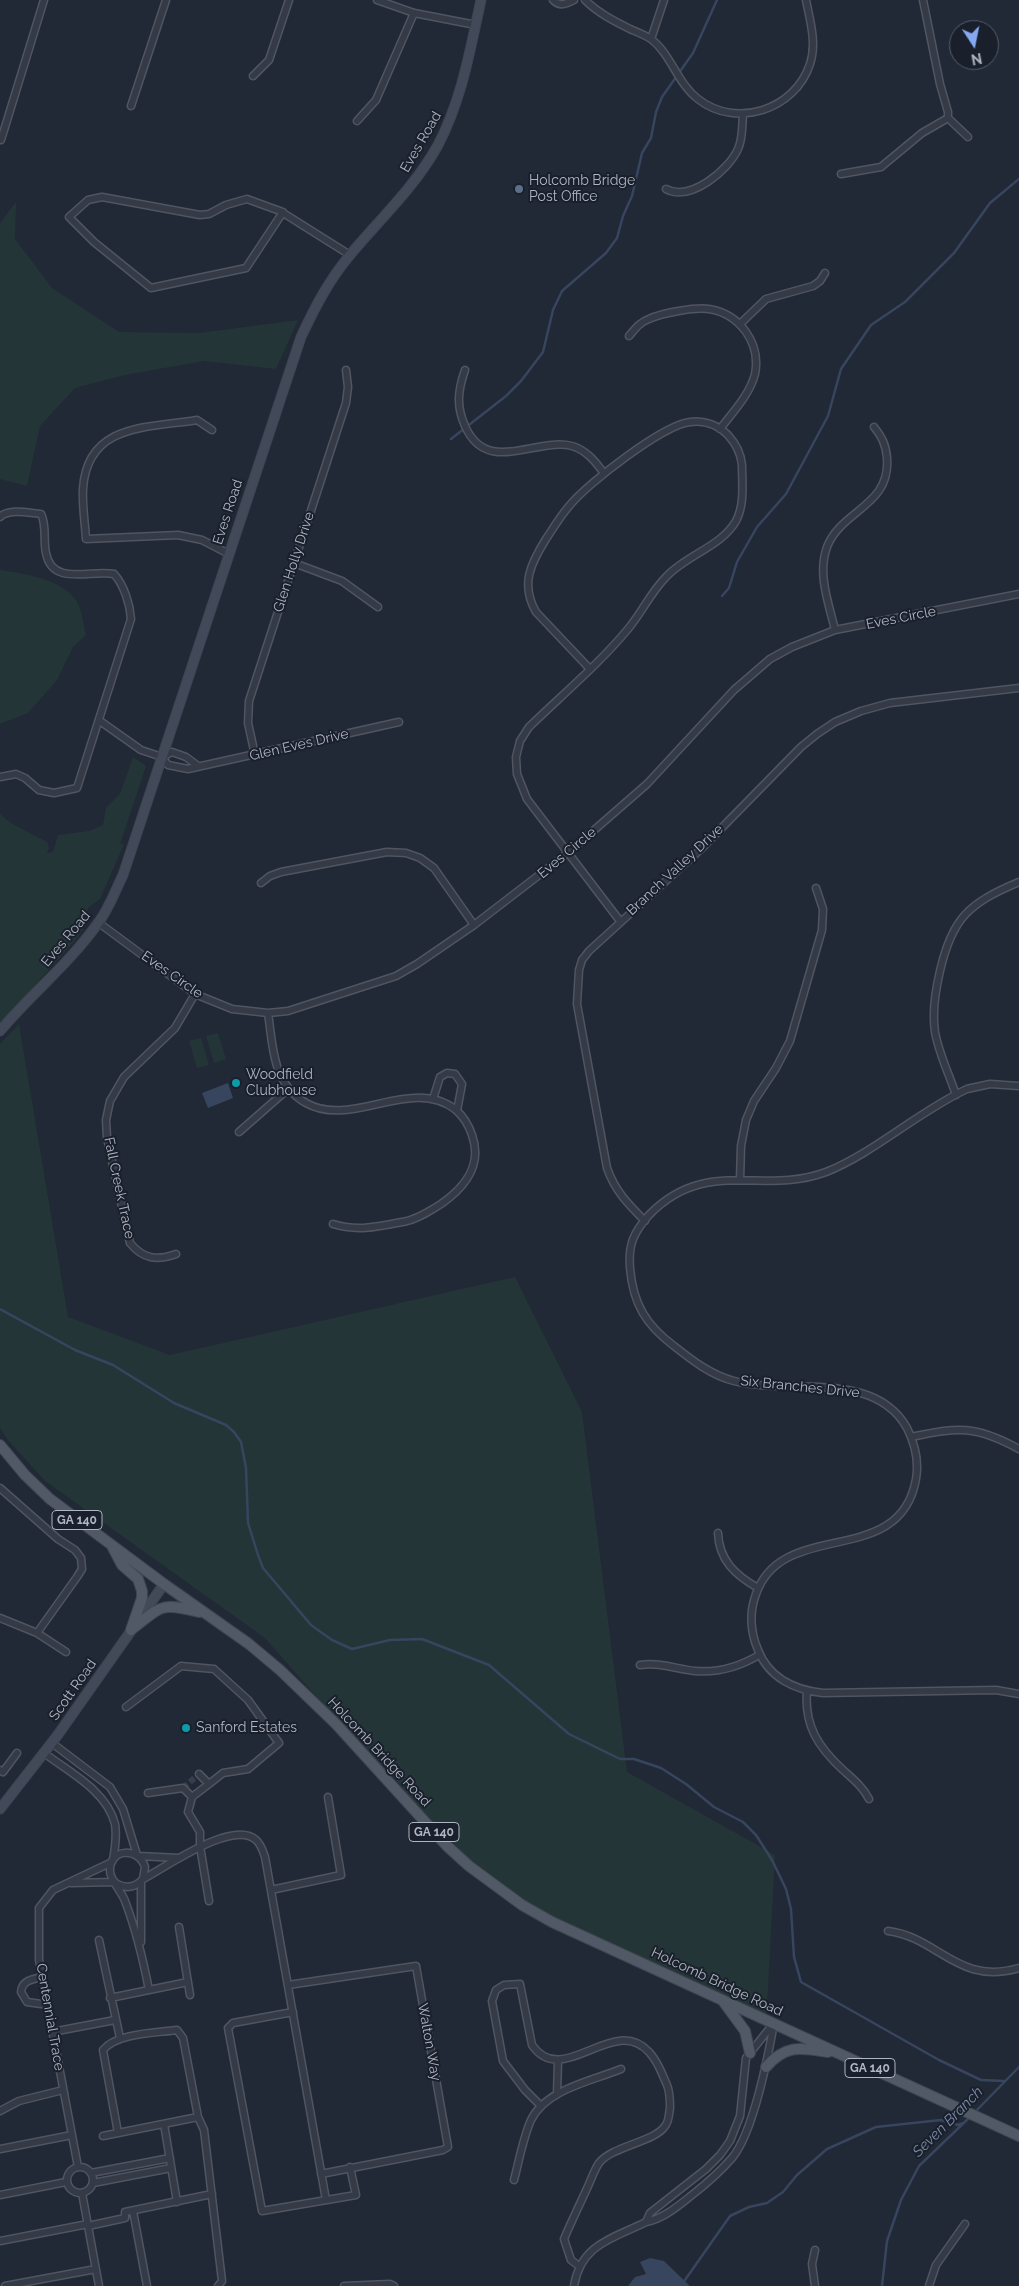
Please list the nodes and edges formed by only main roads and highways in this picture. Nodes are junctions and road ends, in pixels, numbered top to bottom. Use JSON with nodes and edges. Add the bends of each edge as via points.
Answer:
{"nodes":[{"id":1,"x":0,"y":1445,"type":"edge"},
{"id":2,"x":112,"y":1546,"type":"junction"},
{"id":3,"x":206,"y":1614,"type":"junction"},
{"id":4,"x":721,"y":1999,"type":"junction"},
{"id":5,"x":750,"y":2052,"type":"road end"},
{"id":6,"x":840,"y":2054,"type":"junction"},
{"id":7,"x":766,"y":2067,"type":"road end"},
{"id":8,"x":1019,"y":2136,"type":"edge"}],
"edges":[{"from":1,"to":2,"type":"main road","name":"Holcomb Bridge Road","number":"GA 140","via":[[50,1499]]},
{"from":2,"to":3,"type":"main road","name":"Holcomb Bridge Road","number":"GA 140"},
{"from":2,"to":3,"type":"main road","via":[[122,1565],[138,1579],[142,1591],[131,1630],[154,1610],[165,1606]]},
{"from":3,"to":4,"type":"main road","name":"Holcomb Bridge Road","number":"GA 140","via":[[249,1644],[307,1695],[447,1846],[493,1886],[552,1922]]},
{"from":4,"to":5,"type":"main road","via":[[745,2031]]},
{"from":4,"to":6,"type":"main road","name":"Holcomb Bridge Road","number":"GA 140"},
{"from":6,"to":7,"type":"main road","via":[[798,2048],[774,2057]]},
{"from":6,"to":8,"type":"main road","name":"Holcomb Bridge Road","number":"GA 140"}]}
